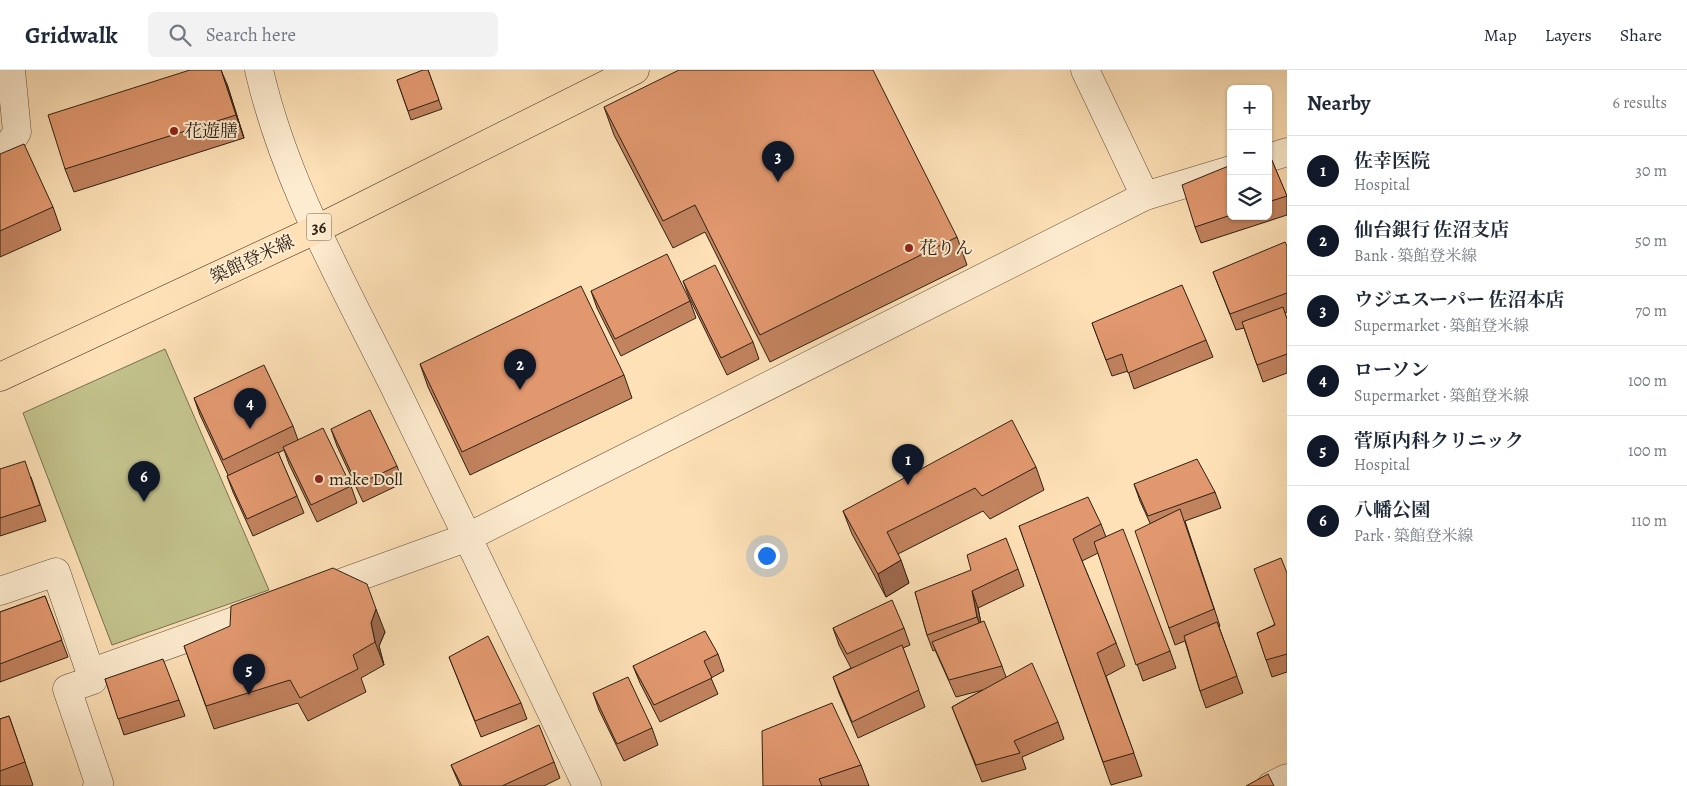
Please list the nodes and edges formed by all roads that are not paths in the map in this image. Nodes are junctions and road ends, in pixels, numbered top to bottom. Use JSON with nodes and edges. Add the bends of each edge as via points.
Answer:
{"nodes":[{"id":1,"x":11,"y":70,"type":"edge"},
{"id":2,"x":259,"y":70,"type":"edge"},
{"id":3,"x":635,"y":70,"type":"edge"},
{"id":4,"x":1086,"y":70,"type":"edge"},
{"id":5,"x":1287,"y":152,"type":"edge"},
{"id":6,"x":1272,"y":157,"type":"edge"},
{"id":7,"x":0,"y":159,"type":"edge"},
{"id":8,"x":1227,"y":171,"type":"edge"},
{"id":9,"x":1146,"y":196,"type":"junction"},
{"id":10,"x":315,"y":230,"type":"junction"},
{"id":11,"x":0,"y":377,"type":"edge"},
{"id":12,"x":468,"y":537,"type":"junction"},
{"id":13,"x":0,"y":591,"type":"edge"},
{"id":14,"x":98,"y":670,"type":"junction"},
{"id":15,"x":1287,"y":778,"type":"edge"},
{"id":16,"x":97,"y":786,"type":"edge"},
{"id":17,"x":587,"y":786,"type":"edge"},
{"id":18,"x":1271,"y":786,"type":"edge"}],
"edges":[{"from":1,"to":7,"type":"street","via":[[17,132]]},
{"from":2,"to":10,"type":"street","via":[[280,142]]},
{"from":3,"to":10,"type":"main road","name":"築館登米線","number":"36"},
{"from":4,"to":9,"type":"street"},
{"from":5,"to":6,"type":"street"},
{"from":8,"to":9,"type":"street"},
{"from":9,"to":12,"type":"street"},
{"from":10,"to":11,"type":"main road","name":"築館登米線","number":"36"},
{"from":10,"to":12,"type":"street"},
{"from":12,"to":14,"type":"street"},
{"from":12,"to":17,"type":"street"},
{"from":13,"to":14,"type":"street","via":[[56,572]]},
{"from":14,"to":16,"type":"street","via":[[93,680],[67,689],[99,783]]},
{"from":15,"to":18,"type":"street"}]}
